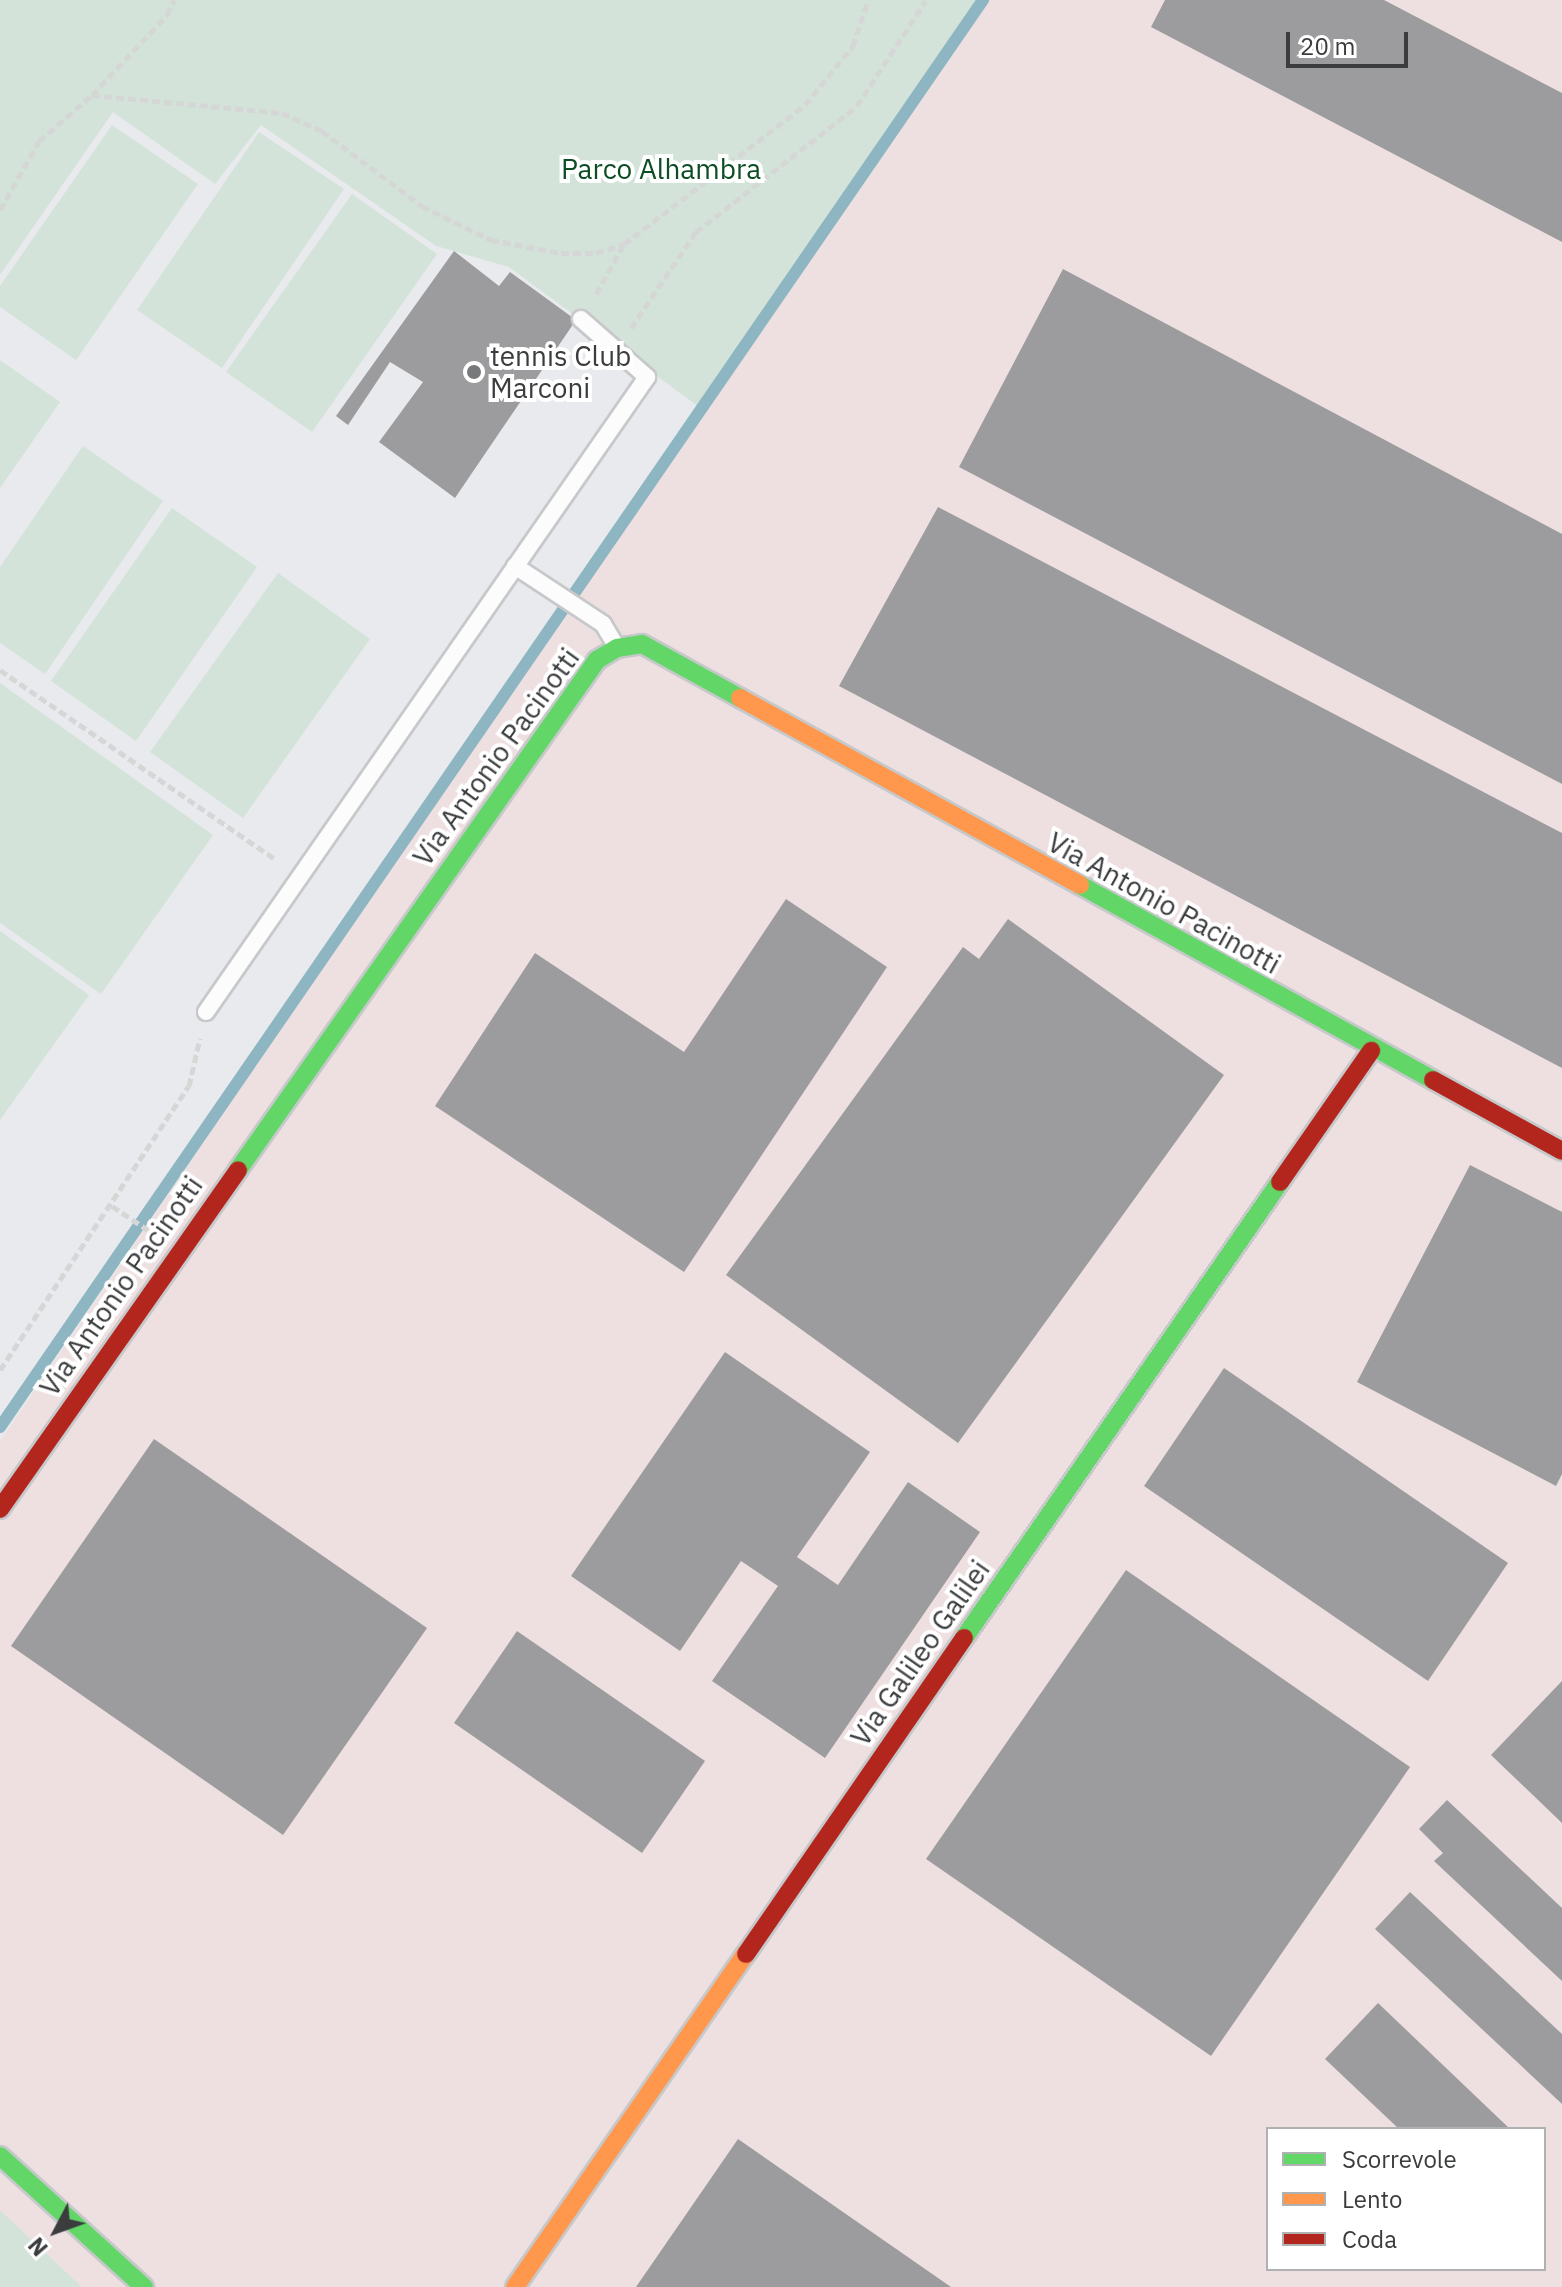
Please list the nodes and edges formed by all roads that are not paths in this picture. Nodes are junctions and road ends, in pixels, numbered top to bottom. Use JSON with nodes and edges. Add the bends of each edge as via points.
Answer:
{"nodes":[{"id":1,"x":581,"y":319,"type":"road end"},
{"id":2,"x":515,"y":566,"type":"junction"},
{"id":3,"x":617,"y":648,"type":"junction"},
{"id":4,"x":206,"y":1012,"type":"road end"},
{"id":5,"x":1371,"y":1051,"type":"junction"},
{"id":6,"x":1562,"y":1151,"type":"edge"},
{"id":7,"x":0,"y":1509,"type":"edge"},
{"id":8,"x":0,"y":2156,"type":"edge"},
{"id":9,"x":144,"y":2287,"type":"edge"},
{"id":10,"x":515,"y":2287,"type":"edge"}],
"edges":[{"from":1,"to":2,"type":"lane","via":[[647,377]]},
{"from":2,"to":3,"type":"lane","via":[[603,624]]},
{"from":2,"to":4,"type":"lane"},
{"from":3,"to":5,"type":"street","name":"Via Antonio Pacinotti","via":[[642,644]]},
{"from":3,"to":7,"type":"street","name":"Via Antonio Pacinotti","via":[[597,660]]},
{"from":5,"to":6,"type":"street","name":"Via Antonio Pacinotti"},
{"from":5,"to":10,"type":"street","name":"Via Galileo Galilei"},
{"from":8,"to":9,"type":"street"}]}
